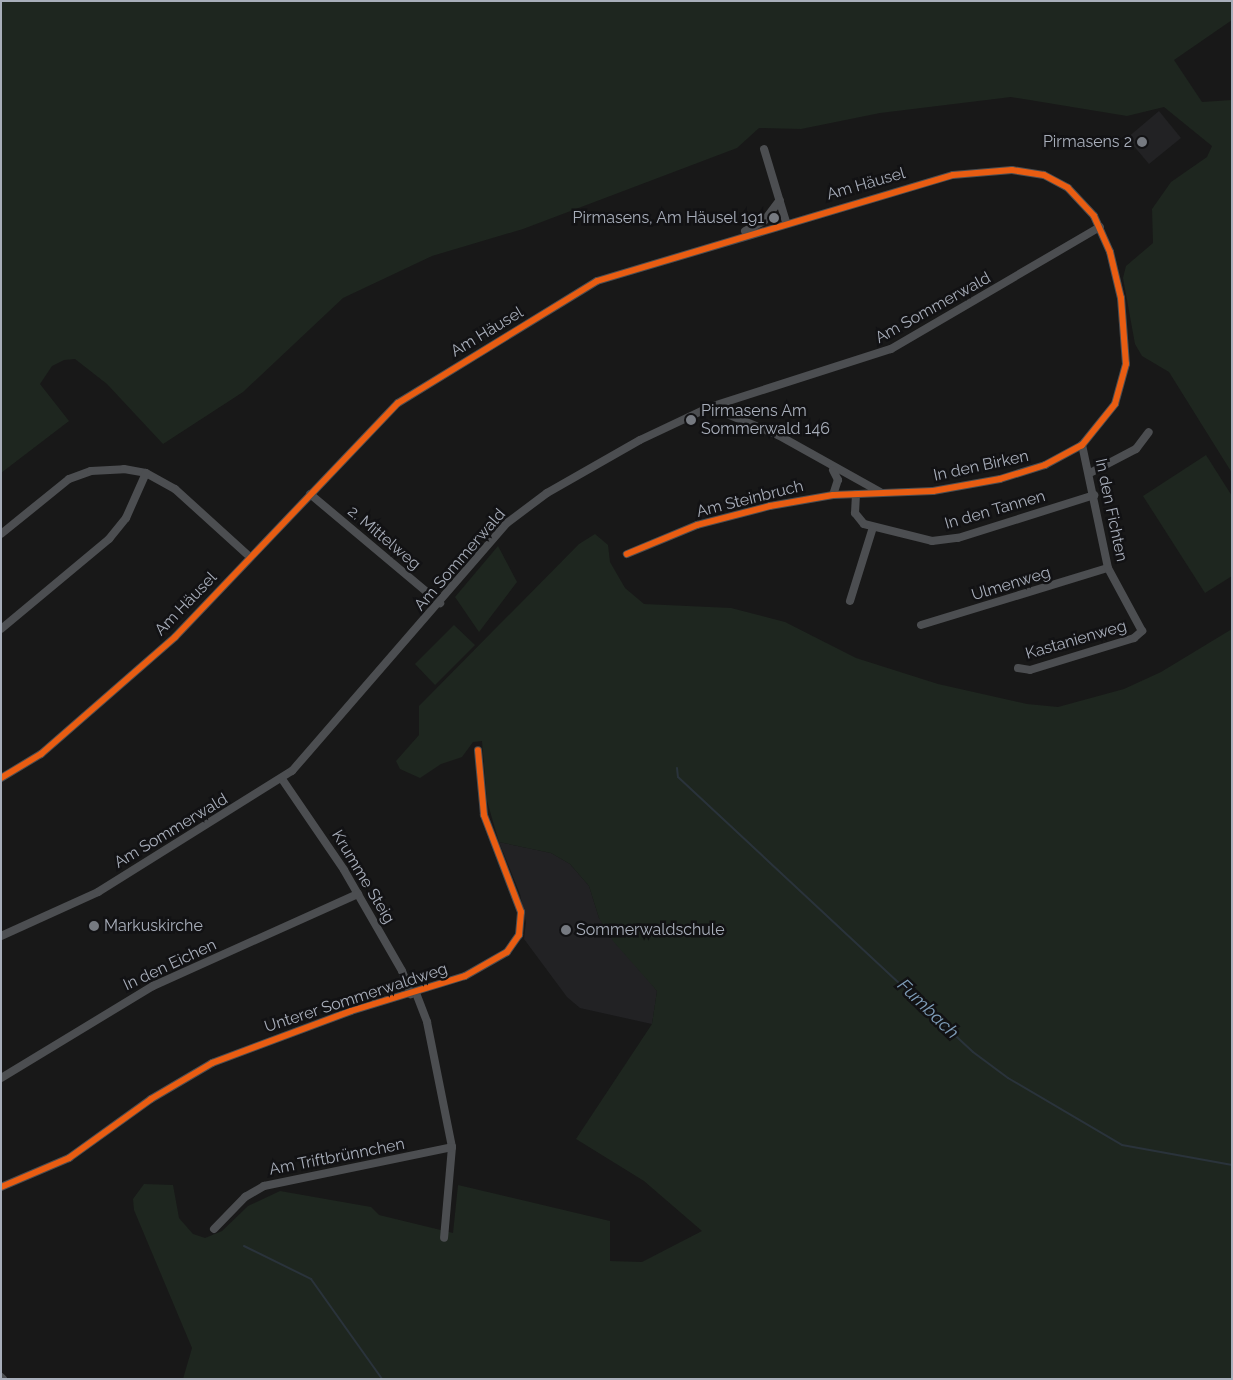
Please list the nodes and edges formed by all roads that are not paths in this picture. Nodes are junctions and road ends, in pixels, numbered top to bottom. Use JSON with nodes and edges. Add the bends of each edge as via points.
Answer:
{"nodes":[{"id":1,"x":764,"y":149,"type":"dead end"},
{"id":2,"x":780,"y":200,"type":"junction"},
{"id":3,"x":786,"y":222,"type":"junction"},
{"id":4,"x":1100,"y":227,"type":"junction"},
{"id":5,"x":727,"y":240,"type":"junction"},
{"id":6,"x":710,"y":407,"type":"junction"},
{"id":7,"x":1149,"y":432,"type":"dead end"},
{"id":8,"x":1082,"y":445,"type":"junction"},
{"id":9,"x":833,"y":470,"type":"junction"},
{"id":10,"x":146,"y":473,"type":"junction"},
{"id":11,"x":1090,"y":473,"type":"junction"},
{"id":12,"x":310,"y":494,"type":"junction"},
{"id":13,"x":856,"y":494,"type":"junction"},
{"id":14,"x":884,"y":494,"type":"junction"},
{"id":15,"x":833,"y":495,"type":"junction"},
{"id":16,"x":1094,"y":496,"type":"junction"},
{"id":17,"x":873,"y":527,"type":"junction"},
{"id":18,"x":1,"y":534,"type":"edge"},
{"id":19,"x":628,"y":554,"type":"dead end"},
{"id":20,"x":250,"y":557,"type":"junction"},
{"id":21,"x":1108,"y":568,"type":"junction"},
{"id":22,"x":850,"y":601,"type":"dead end"},
{"id":23,"x":440,"y":603,"type":"junction"},
{"id":24,"x":921,"y":625,"type":"dead end"},
{"id":25,"x":1,"y":629,"type":"edge"},
{"id":26,"x":1141,"y":634,"type":"joint"},
{"id":27,"x":1018,"y":668,"type":"dead end"},
{"id":28,"x":478,"y":750,"type":"dead end"},
{"id":29,"x":1,"y":778,"type":"edge"},
{"id":30,"x":282,"y":779,"type":"junction"},
{"id":31,"x":358,"y":894,"type":"junction"},
{"id":32,"x":1,"y":936,"type":"edge"},
{"id":33,"x":413,"y":994,"type":"junction"},
{"id":34,"x":1,"y":1078,"type":"edge"},
{"id":35,"x":452,"y":1147,"type":"junction"},
{"id":36,"x":1,"y":1187,"type":"edge"},
{"id":37,"x":214,"y":1228,"type":"dead end"},
{"id":38,"x":444,"y":1238,"type":"dead end"}],
"edges":[{"from":1,"to":2,"type":"street"},
{"from":2,"to":3,"type":"street"},
{"from":2,"to":5,"type":"street","name":"Am Häusel","via":[[764,221]]},
{"from":3,"to":4,"type":"street","name":"Am Häusel","via":[[932,180],[1012,170],[1044,176],[1068,188]]},
{"from":3,"to":5,"type":"street","name":"Am Häusel"},
{"from":4,"to":6,"type":"street","name":"Am Sommerwald","via":[[891,349]]},
{"from":4,"to":8,"type":"street","name":"In den Birken","via":[[1121,298],[1126,364],[1116,404]]},
{"from":5,"to":12,"type":"street","name":"Am Häusel","via":[[597,281],[424,386],[381,419]]},
{"from":6,"to":9,"type":"street","name":"In den Birken","via":[[778,435]]},
{"from":6,"to":23,"type":"street","name":"Am Sommerwald","via":[[587,468],[529,505],[507,523]]},
{"from":7,"to":11,"type":"street","via":[[1136,449]]},
{"from":8,"to":11,"type":"street","name":"In den Fichten"},
{"from":8,"to":14,"type":"street","name":"In den Birken","via":[[1045,465],[1000,479],[951,489]]},
{"from":9,"to":14,"type":"street","name":"In den Birken"},
{"from":9,"to":15,"type":"street","via":[[838,480]]},
{"from":10,"to":18,"type":"street","via":[[112,469],[69,479]]},
{"from":10,"to":20,"type":"street","via":[[184,496]]},
{"from":10,"to":25,"type":"street","via":[[126,518],[109,539]]},
{"from":11,"to":16,"type":"street","name":"In den Fichten"},
{"from":12,"to":20,"type":"street","name":"Am Häusel"},
{"from":12,"to":23,"type":"street","name":"2. Mittelweg"},
{"from":13,"to":14,"type":"street","name":"Am Steinbruch"},
{"from":13,"to":15,"type":"street","name":"Am Steinbruch"},
{"from":13,"to":17,"type":"street","name":"In den Tannen","via":[[857,517]]},
{"from":15,"to":19,"type":"street","name":"Am Steinbruch","via":[[722,517]]},
{"from":16,"to":17,"type":"street","name":"In den Tannen","via":[[944,540],[914,539]]},
{"from":16,"to":21,"type":"street","name":"In den Fichten"},
{"from":17,"to":22,"type":"street"},
{"from":20,"to":29,"type":"street","name":"Am Häusel","via":[[150,660],[34,759]]},
{"from":21,"to":24,"type":"street","name":"Ulmenweg"},
{"from":21,"to":26,"type":"street","name":"In den Fichten","via":[[1142,624]]},
{"from":23,"to":30,"type":"street","name":"Am Sommerwald","via":[[314,750]]},
{"from":26,"to":27,"type":"street","name":"Kastanienweg","via":[[1030,670]]},
{"from":28,"to":33,"type":"street","name":"Unterer Sommerwaldweg","via":[[484,815],[519,903],[521,927],[514,944],[489,966]]},
{"from":30,"to":31,"type":"street","name":"Krumme Steig"},
{"from":30,"to":32,"type":"street","name":"Am Sommerwald","via":[[98,892]]},
{"from":31,"to":33,"type":"street","name":"Krumme Steig"},
{"from":31,"to":34,"type":"street","name":"In den Eichen","via":[[153,986]]},
{"from":33,"to":35,"type":"street","name":"Krumme Steig","via":[[427,1022]]},
{"from":33,"to":36,"type":"street","name":"Unterer Sommerwaldweg","via":[[212,1063],[151,1099],[69,1158]]},
{"from":35,"to":37,"type":"street","name":"Am Triftbrünnchen","via":[[264,1186],[233,1207]]},
{"from":35,"to":38,"type":"street","name":"Krumme Steig"}]}
